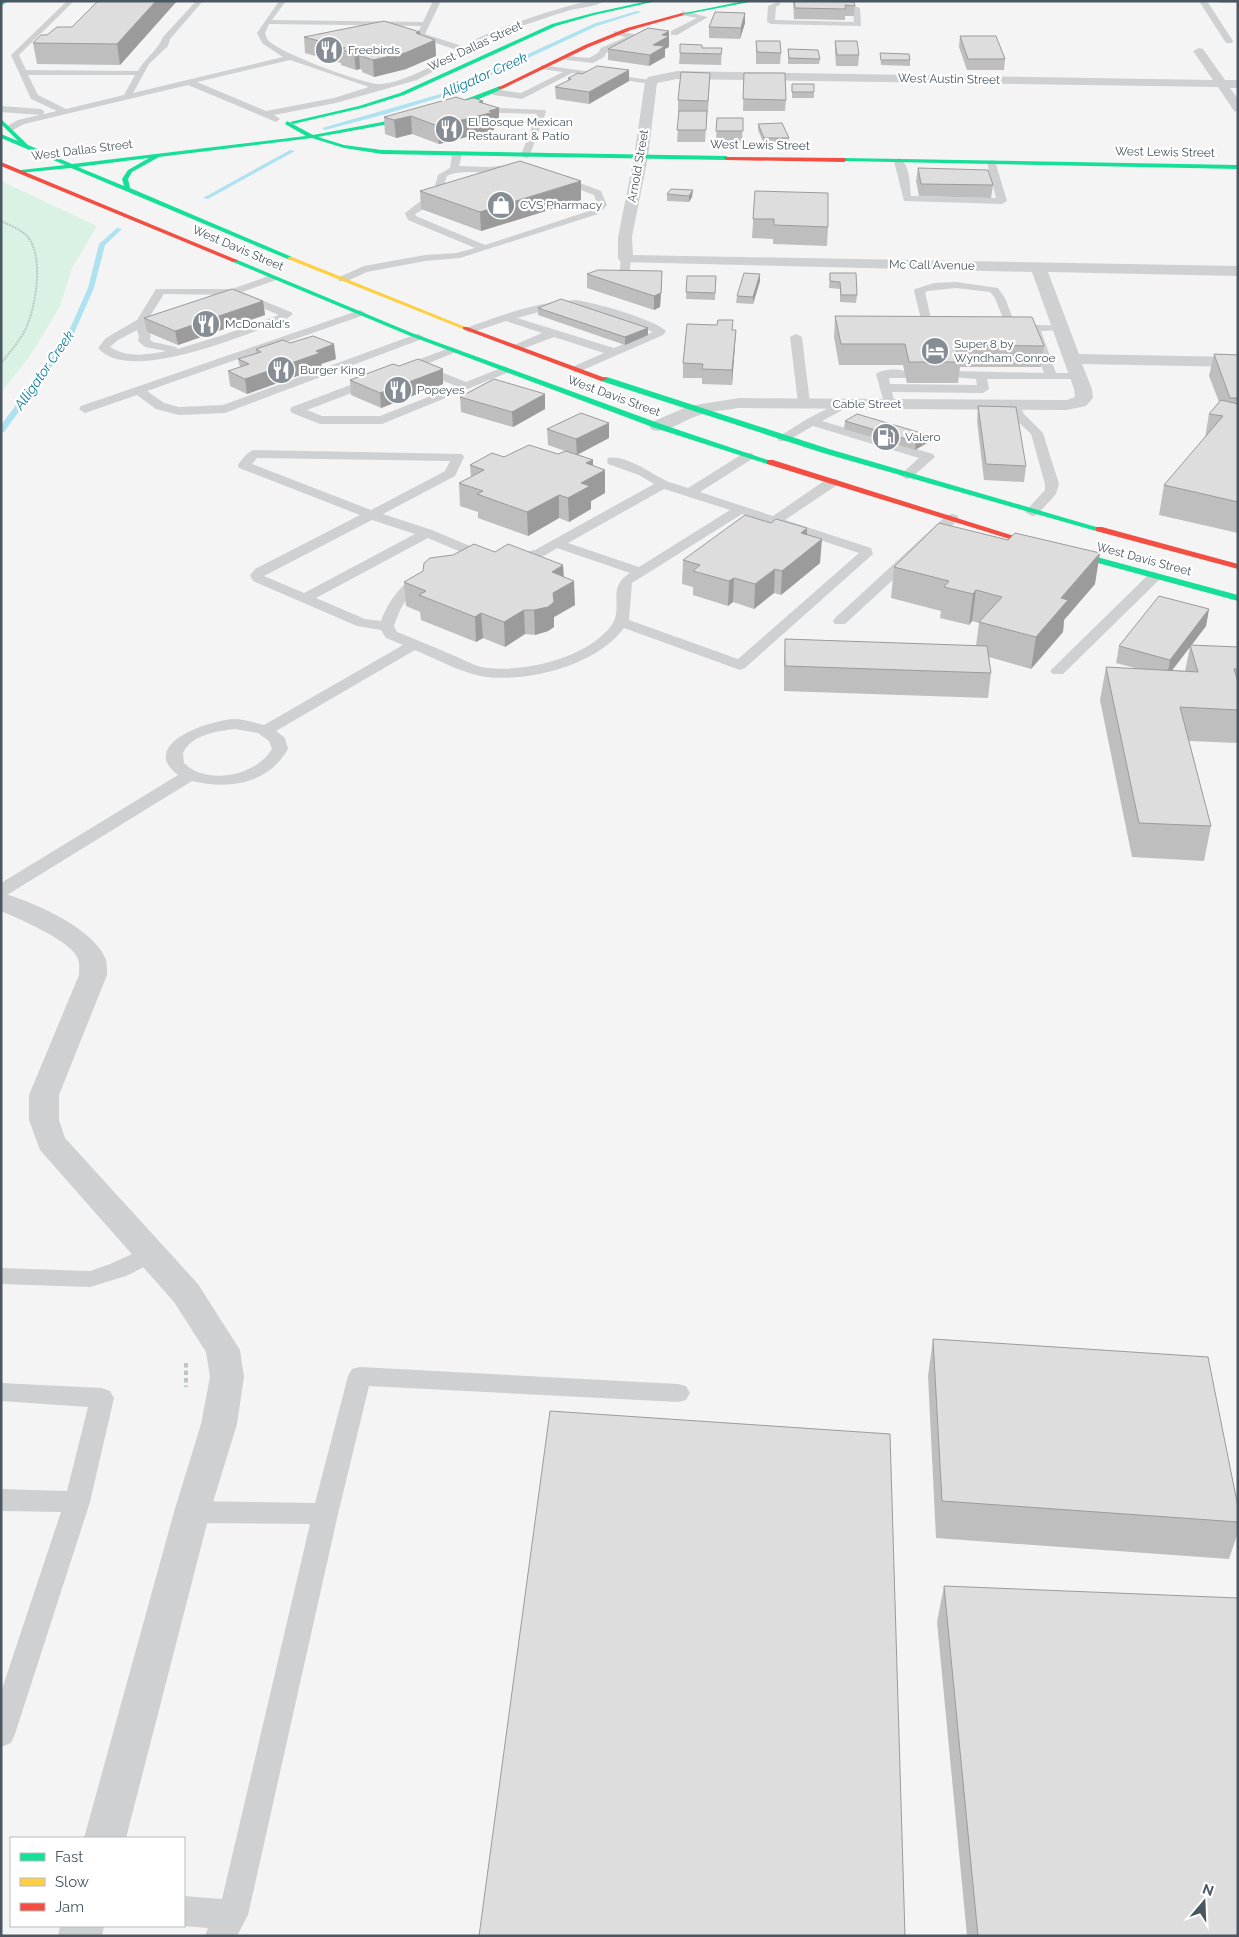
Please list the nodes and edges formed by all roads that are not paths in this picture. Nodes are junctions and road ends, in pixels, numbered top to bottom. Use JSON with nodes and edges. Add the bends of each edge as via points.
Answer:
{"nodes":[{"id":1,"x":6,"y":1,"type":"edge"},
{"id":2,"x":70,"y":1,"type":"edge"},
{"id":3,"x":200,"y":1,"type":"edge"},
{"id":4,"x":283,"y":1,"type":"edge"},
{"id":5,"x":437,"y":1,"type":"edge"},
{"id":6,"x":601,"y":1,"type":"edge"},
{"id":7,"x":753,"y":1,"type":"edge"},
{"id":8,"x":847,"y":1,"type":"edge"},
{"id":9,"x":1203,"y":1,"type":"edge"},
{"id":10,"x":1220,"y":1,"type":"edge"},
{"id":11,"x":647,"y":2,"type":"edge"},
{"id":12,"x":774,"y":2,"type":"edge"},
{"id":13,"x":1238,"y":2,"type":"edge"},
{"id":14,"x":787,"y":3,"type":"dead end"},
{"id":15,"x":1,"y":5,"type":"edge"},
{"id":16,"x":685,"y":13,"type":"junction"},
{"id":17,"x":704,"y":17,"type":"junction"},
{"id":18,"x":713,"y":17,"type":"edge"},
{"id":19,"x":268,"y":22,"type":"junction"},
{"id":20,"x":425,"y":24,"type":"junction"},
{"id":21,"x":617,"y":33,"type":"junction"},
{"id":22,"x":674,"y":33,"type":"dead end"},
{"id":23,"x":1229,"y":41,"type":"dead end"},
{"id":24,"x":466,"y":51,"type":"junction"},
{"id":25,"x":1198,"y":51,"type":"dead end"},
{"id":26,"x":490,"y":56,"type":"junction"},
{"id":27,"x":289,"y":58,"type":"junction"},
{"id":28,"x":563,"y":58,"type":"junction"},
{"id":29,"x":544,"y":67,"type":"junction"},
{"id":30,"x":571,"y":71,"type":"junction"},
{"id":31,"x":22,"y":72,"type":"junction"},
{"id":32,"x":140,"y":73,"type":"junction"},
{"id":33,"x":655,"y":80,"type":"junction"},
{"id":34,"x":187,"y":81,"type":"junction"},
{"id":35,"x":1221,"y":83,"type":"junction"},
{"id":36,"x":1238,"y":84,"type":"edge"},
{"id":37,"x":378,"y":87,"type":"junction"},
{"id":38,"x":493,"y":92,"type":"junction"},
{"id":39,"x":126,"y":98,"type":"junction"},
{"id":40,"x":448,"y":108,"type":"junction"},
{"id":41,"x":1238,"y":108,"type":"edge"},
{"id":42,"x":1,"y":109,"type":"edge"},
{"id":43,"x":63,"y":113,"type":"junction"},
{"id":44,"x":266,"y":114,"type":"junction"},
{"id":45,"x":287,"y":123,"type":"junction"},
{"id":46,"x":260,"y":127,"type":"dead end"},
{"id":47,"x":4,"y":128,"type":"edge"},
{"id":48,"x":308,"y":137,"type":"junction"},
{"id":49,"x":83,"y":152,"type":"dead end"},
{"id":50,"x":457,"y":154,"type":"junction"},
{"id":51,"x":158,"y":155,"type":"junction"},
{"id":52,"x":526,"y":155,"type":"junction"},
{"id":53,"x":641,"y":157,"type":"junction"},
{"id":54,"x":59,"y":160,"type":"junction"},
{"id":55,"x":1,"y":164,"type":"edge"},
{"id":56,"x":73,"y":165,"type":"junction"},
{"id":57,"x":1238,"y":167,"type":"edge"},
{"id":58,"x":527,"y":168,"type":"edge"},
{"id":59,"x":454,"y":169,"type":"junction"},
{"id":60,"x":904,"y":169,"type":"junction"},
{"id":61,"x":991,"y":170,"type":"junction"},
{"id":62,"x":21,"y":172,"type":"junction"},
{"id":63,"x":543,"y":172,"type":"edge"},
{"id":64,"x":1,"y":174,"type":"edge"},
{"id":65,"x":127,"y":188,"type":"junction"},
{"id":66,"x":485,"y":248,"type":"junction"},
{"id":67,"x":626,"y":259,"type":"junction"},
{"id":68,"x":1038,"y":267,"type":"junction"},
{"id":69,"x":1238,"y":271,"type":"edge"},
{"id":70,"x":624,"y":277,"type":"edge"},
{"id":71,"x":272,"y":278,"type":"junction"},
{"id":72,"x":343,"y":279,"type":"junction"},
{"id":73,"x":233,"y":292,"type":"junction"},
{"id":74,"x":360,"y":313,"type":"junction"},
{"id":75,"x":505,"y":318,"type":"junction"},
{"id":76,"x":266,"y":322,"type":"junction"},
{"id":77,"x":140,"y":327,"type":"junction"},
{"id":78,"x":961,"y":327,"type":"edge"},
{"id":79,"x":1034,"y":328,"type":"junction"},
{"id":80,"x":1061,"y":328,"type":"junction"},
{"id":81,"x":470,"y":330,"type":"junction"},
{"id":82,"x":553,"y":333,"type":"junction"},
{"id":83,"x":418,"y":337,"type":"junction"},
{"id":84,"x":796,"y":337,"type":"dead end"},
{"id":85,"x":518,"y":347,"type":"junction"},
{"id":86,"x":170,"y":349,"type":"junction"},
{"id":87,"x":452,"y":350,"type":"junction"},
{"id":88,"x":613,"y":352,"type":"junction"},
{"id":89,"x":1072,"y":359,"type":"junction"},
{"id":90,"x":1238,"y":362,"type":"edge"},
{"id":91,"x":413,"y":365,"type":"junction"},
{"id":92,"x":576,"y":369,"type":"junction"},
{"id":93,"x":505,"y":370,"type":"junction"},
{"id":94,"x":905,"y":374,"type":"edge"},
{"id":95,"x":955,"y":375,"type":"edge"},
{"id":96,"x":981,"y":375,"type":"junction"},
{"id":97,"x":1052,"y":376,"type":"junction"},
{"id":98,"x":1079,"y":377,"type":"junction"},
{"id":99,"x":467,"y":386,"type":"junction"},
{"id":100,"x":139,"y":390,"type":"junction"},
{"id":101,"x":887,"y":396,"type":"junction"},
{"id":102,"x":804,"y":403,"type":"junction"},
{"id":103,"x":844,"y":404,"type":"junction"},
{"id":104,"x":1014,"y":405,"type":"junction"},
{"id":105,"x":85,"y":409,"type":"dead end"},
{"id":106,"x":695,"y":410,"type":"junction"},
{"id":107,"x":811,"y":422,"type":"junction"},
{"id":108,"x":658,"y":426,"type":"junction"},
{"id":109,"x":783,"y":438,"type":"junction"},
{"id":110,"x":748,"y":456,"type":"junction"},
{"id":111,"x":613,"y":461,"type":"dead end"},
{"id":112,"x":906,"y":475,"type":"junction"},
{"id":113,"x":832,"y":482,"type":"junction"},
{"id":114,"x":663,"y":484,"type":"junction"},
{"id":115,"x":689,"y":493,"type":"junction"},
{"id":116,"x":741,"y":509,"type":"junction"},
{"id":117,"x":1032,"y":512,"type":"junction"},
{"id":118,"x":372,"y":515,"type":"junction"},
{"id":119,"x":952,"y":518,"type":"junction"},
{"id":120,"x":776,"y":520,"type":"junction"},
{"id":121,"x":427,"y":533,"type":"junction"},
{"id":122,"x":558,"y":544,"type":"junction"},
{"id":123,"x":490,"y":560,"type":"junction"},
{"id":124,"x":459,"y":564,"type":"edge"},
{"id":125,"x":1238,"y":567,"type":"edge"},
{"id":126,"x":441,"y":570,"type":"edge"},
{"id":127,"x":642,"y":572,"type":"junction"},
{"id":128,"x":1154,"y":577,"type":"junction"},
{"id":129,"x":1220,"y":580,"type":"dead end"},
{"id":130,"x":306,"y":598,"type":"junction"},
{"id":131,"x":1238,"y":598,"type":"edge"},
{"id":132,"x":840,"y":621,"type":"dead end"},
{"id":133,"x":621,"y":622,"type":"junction"},
{"id":134,"x":387,"y":626,"type":"junction"},
{"id":135,"x":415,"y":644,"type":"junction"},
{"id":136,"x":1058,"y":671,"type":"dead end"},
{"id":137,"x":267,"y":730,"type":"junction"},
{"id":138,"x":190,"y":775,"type":"junction"},
{"id":139,"x":1,"y":891,"type":"edge"},
{"id":140,"x":1,"y":901,"type":"edge"},
{"id":141,"x":150,"y":1254,"type":"junction"},
{"id":142,"x":1,"y":1276,"type":"edge"},
{"id":143,"x":1,"y":1392,"type":"edge"},
{"id":144,"x":678,"y":1393,"type":"dead end"},
{"id":145,"x":1,"y":1500,"type":"edge"},
{"id":146,"x":77,"y":1502,"type":"junction"},
{"id":147,"x":192,"y":1512,"type":"junction"},
{"id":148,"x":325,"y":1514,"type":"junction"},
{"id":149,"x":1,"y":1734,"type":"edge"},
{"id":150,"x":106,"y":1837,"type":"edge"},
{"id":151,"x":185,"y":1911,"type":"edge"},
{"id":152,"x":226,"y":1925,"type":"edge"}],
"edges":[{"from":1,"to":15,"type":"main road"},
{"from":2,"to":31,"type":"lane","via":[[15,55]]},
{"from":3,"to":32,"type":"lane"},
{"from":4,"to":19,"type":"lane"},
{"from":5,"to":20,"type":"lane"},
{"from":6,"to":24,"type":"lane","via":[[536,18],[470,45]]},
{"from":7,"to":16,"type":"main road","name":"West Dallas Street"},
{"from":8,"to":12,"type":"lane","via":[[848,6],[857,10],[858,24],[771,22]]},
{"from":9,"to":23,"type":"lane"},
{"from":10,"to":13,"type":"lane"},
{"from":11,"to":16,"type":"main road"},
{"from":11,"to":26,"type":"main road","name":"West Dallas Street","via":[[554,25]]},
{"from":12,"to":14,"type":"lane"},
{"from":16,"to":17,"type":"lane"},
{"from":16,"to":21,"type":"main road","name":"West Dallas Street"},
{"from":17,"to":18,"type":"lane"},
{"from":17,"to":22,"type":"lane"},
{"from":19,"to":20,"type":"lane"},
{"from":19,"to":27,"type":"lane","via":[[261,31],[262,38],[268,46]]},
{"from":20,"to":24,"type":"lane","via":[[423,37]]},
{"from":21,"to":28,"type":"main road","name":"West Dallas Street"},
{"from":21,"to":28,"type":"lane","via":[[634,36],[604,50],[590,61]]},
{"from":24,"to":26,"type":"lane"},
{"from":24,"to":37,"type":"lane","via":[[414,78]]},
{"from":25,"to":35,"type":"street"},
{"from":26,"to":45,"type":"main road","name":"West Dallas Street","via":[[402,94]]},
{"from":27,"to":34,"type":"lane"},
{"from":27,"to":37,"type":"lane"},
{"from":28,"to":29,"type":"main road","name":"West Dallas Street"},
{"from":29,"to":30,"type":"lane"},
{"from":29,"to":38,"type":"main road","name":"West Dallas Street"},
{"from":30,"to":33,"type":"lane"},
{"from":30,"to":38,"type":"lane","via":[[522,96]]},
{"from":31,"to":32,"type":"lane"},
{"from":31,"to":43,"type":"lane","via":[[34,97]]},
{"from":32,"to":39,"type":"lane"},
{"from":33,"to":35,"type":"street","name":"West Austin Street","via":[[677,75]]},
{"from":33,"to":53,"type":"street","name":"Arnold Street"},
{"from":34,"to":39,"type":"lane"},
{"from":34,"to":44,"type":"lane"},
{"from":35,"to":36,"type":"street","name":"West Austin Street"},
{"from":35,"to":41,"type":"street"},
{"from":37,"to":44,"type":"lane","via":[[336,100]]},
{"from":38,"to":40,"type":"main road","name":"West Dallas Street"},
{"from":39,"to":43,"type":"lane"},
{"from":40,"to":48,"type":"main road","name":"West Dallas Street","via":[[399,121]]},
{"from":40,"to":52,"type":"lane","via":[[542,112]]},
{"from":42,"to":43,"type":"lane"},
{"from":43,"to":47,"type":"lane"},
{"from":44,"to":45,"type":"lane"},
{"from":45,"to":46,"type":"main road","name":"West Dallas Street"},
{"from":45,"to":48,"type":"main road","name":"West Lewis Street"},
{"from":47,"to":54,"type":"main road","name":"West Davis Street","via":[[25,145]]},
{"from":48,"to":50,"type":"main road","name":"West Lewis Street","via":[[358,150]]},
{"from":48,"to":51,"type":"main road","name":"West Dallas Street"},
{"from":49,"to":54,"type":"main road","name":"West Dallas Street"},
{"from":50,"to":52,"type":"main road","name":"West Lewis Street"},
{"from":50,"to":59,"type":"lane"},
{"from":51,"to":56,"type":"main road","name":"West Dallas Street"},
{"from":51,"to":65,"type":"main road","via":[[130,171],[125,179]]},
{"from":52,"to":53,"type":"main road","name":"West Lewis Street"},
{"from":53,"to":60,"type":"main road","name":"West Lewis Street"},
{"from":53,"to":67,"type":"street","name":"Arnold Street","via":[[626,236]]},
{"from":54,"to":56,"type":"main road","name":"West Davis Street"},
{"from":54,"to":62,"type":"main road","name":"West Dallas Street"},
{"from":55,"to":62,"type":"main road","name":"West Davis Street"},
{"from":56,"to":62,"type":"main road","name":"West Dallas Street"},
{"from":56,"to":65,"type":"main road","name":"West Davis Street"},
{"from":57,"to":61,"type":"main road","name":"West Lewis Street"},
{"from":58,"to":59,"type":"lane"},
{"from":59,"to":66,"type":"lane","via":[[443,175],[436,198],[410,212],[411,218]]},
{"from":60,"to":61,"type":"main road","name":"West Lewis Street"},
{"from":60,"to":61,"type":"lane","via":[[907,200],[1002,201]]},
{"from":62,"to":64,"type":"main road"},
{"from":62,"to":71,"type":"main road","name":"West Davis Street"},
{"from":63,"to":66,"type":"lane","via":[[598,193],[602,205],[595,212]]},
{"from":65,"to":72,"type":"main road","name":"West Davis Street"},
{"from":66,"to":72,"type":"lane","via":[[456,256],[364,269]]},
{"from":67,"to":68,"type":"street","name":"Mc Call Avenue"},
{"from":67,"to":70,"type":"lane"},
{"from":68,"to":69,"type":"street","name":"Mc Call Avenue"},
{"from":68,"to":80,"type":"street"},
{"from":71,"to":72,"type":"main road","via":[[316,274]]},
{"from":71,"to":73,"type":"lane"},
{"from":71,"to":74,"type":"main road","name":"West Davis Street"},
{"from":72,"to":81,"type":"main road","name":"West Davis Street"},
{"from":73,"to":76,"type":"lane","via":[[287,314]]},
{"from":73,"to":77,"type":"lane","via":[[160,291]]},
{"from":74,"to":83,"type":"main road","name":"West Davis Street"},
{"from":74,"to":100,"type":"lane"},
{"from":75,"to":81,"type":"lane"},
{"from":75,"to":82,"type":"lane"},
{"from":75,"to":88,"type":"lane","via":[[579,302],[660,331]]},
{"from":76,"to":77,"type":"lane","via":[[180,353],[136,359],[118,357],[104,348],[106,343]]},
{"from":76,"to":86,"type":"lane","via":[[252,323]]},
{"from":77,"to":86,"type":"lane","via":[[144,341],[149,345]]},
{"from":77,"to":86,"type":"lane","via":[[121,348],[134,354]]},
{"from":78,"to":79,"type":"lane","via":[[936,326],[926,321],[919,290],[934,286],[994,290],[1000,298],[1006,327]]},
{"from":79,"to":80,"type":"lane"},
{"from":79,"to":97,"type":"lane"},
{"from":80,"to":89,"type":"street"},
{"from":81,"to":85,"type":"main road","name":"West Davis Street"},
{"from":82,"to":85,"type":"lane"},
{"from":82,"to":88,"type":"lane"},
{"from":83,"to":87,"type":"main road","name":"West Davis Street"},
{"from":83,"to":100,"type":"lane","via":[[225,409],[179,411],[160,406]]},
{"from":84,"to":102,"type":"lane"},
{"from":85,"to":92,"type":"main road","name":"West Davis Street"},
{"from":87,"to":91,"type":"lane"},
{"from":87,"to":93,"type":"main road","name":"West Davis Street"},
{"from":88,"to":92,"type":"lane"},
{"from":89,"to":90,"type":"street"},
{"from":89,"to":98,"type":"street"},
{"from":91,"to":99,"type":"lane"},
{"from":91,"to":99,"type":"lane","via":[[296,410],[320,420],[382,420]]},
{"from":92,"to":106,"type":"main road","name":"West Davis Street"},
{"from":93,"to":99,"type":"lane"},
{"from":93,"to":108,"type":"main road","name":"West Davis Street"},
{"from":94,"to":101,"type":"lane","via":[[882,374]]},
{"from":95,"to":96,"type":"lane"},
{"from":96,"to":97,"type":"lane"},
{"from":96,"to":101,"type":"lane","via":[[983,389]]},
{"from":97,"to":98,"type":"lane"},
{"from":98,"to":104,"type":"street","name":"Cable Street","via":[[1084,389],[1084,398],[1080,402]]},
{"from":100,"to":105,"type":"lane"},
{"from":101,"to":103,"type":"street","name":"Cable Street"},
{"from":101,"to":104,"type":"street","name":"Cable Street"},
{"from":102,"to":103,"type":"street","name":"Cable Street"},
{"from":102,"to":106,"type":"street","name":"Cable Street","via":[[739,403]]},
{"from":103,"to":107,"type":"lane"},
{"from":104,"to":117,"type":"lane","via":[[1019,416],[1037,433],[1052,484],[1048,495]]},
{"from":106,"to":108,"type":"street","name":"Cable Street"},
{"from":106,"to":109,"type":"main road","name":"West Davis Street"},
{"from":107,"to":109,"type":"lane"},
{"from":107,"to":112,"type":"lane","via":[[929,457]]},
{"from":108,"to":110,"type":"main road","name":"West Davis Street"},
{"from":109,"to":112,"type":"main road","name":"West Davis Street"},
{"from":110,"to":113,"type":"main road","name":"West Davis Street"},
{"from":110,"to":115,"type":"lane"},
{"from":111,"to":114,"type":"lane","via":[[644,472]]},
{"from":112,"to":117,"type":"main road","name":"West Davis Street"},
{"from":113,"to":119,"type":"main road","name":"West Davis Street"},
{"from":113,"to":120,"type":"lane"},
{"from":114,"to":115,"type":"lane"},
{"from":114,"to":122,"type":"lane"},
{"from":115,"to":116,"type":"lane"},
{"from":116,"to":120,"type":"lane"},
{"from":116,"to":127,"type":"lane"},
{"from":117,"to":125,"type":"main road","name":"West Davis Street"},
{"from":118,"to":118,"type":"lane","via":[[450,473],[458,457],[254,454],[244,465]]},
{"from":118,"to":121,"type":"lane"},
{"from":118,"to":130,"type":"lane","via":[[258,575],[258,578]]},
{"from":119,"to":128,"type":"main road","name":"West Davis Street"},
{"from":119,"to":132,"type":"lane"},
{"from":120,"to":133,"type":"lane","via":[[863,548],[866,554],[740,665]]},
{"from":121,"to":123,"type":"lane"},
{"from":121,"to":130,"type":"lane"},
{"from":122,"to":123,"type":"lane","via":[[532,556]]},
{"from":122,"to":127,"type":"lane"},
{"from":123,"to":124,"type":"lane"},
{"from":126,"to":134,"type":"lane","via":[[406,588],[396,601]]},
{"from":127,"to":133,"type":"lane","via":[[624,585]]},
{"from":128,"to":129,"type":"main road"},
{"from":128,"to":131,"type":"main road","name":"West Davis Street"},
{"from":128,"to":136,"type":"lane"},
{"from":130,"to":134,"type":"lane","via":[[362,623]]},
{"from":133,"to":135,"type":"lane","via":[[593,648],[565,663],[534,671],[480,671]]},
{"from":134,"to":135,"type":"lane","via":[[391,635]]},
{"from":135,"to":137,"type":"lane"},
{"from":137,"to":138,"type":"lane","via":[[277,738],[280,747],[278,757],[270,766],[238,779],[220,781]]},
{"from":137,"to":138,"type":"lane","via":[[235,724],[195,733],[178,747],[175,755],[181,770]]},
{"from":138,"to":139,"type":"lane"},
{"from":140,"to":141,"type":"street","via":[[63,931],[82,944],[92,958],[93,975],[44,1095],[44,1120],[51,1142],[58,1151]]},
{"from":141,"to":142,"type":"lane","via":[[90,1279]]},
{"from":141,"to":147,"type":"street","via":[[175,1278],[223,1350],[227,1377],[223,1408]]},
{"from":143,"to":146,"type":"lane","via":[[102,1398]]},
{"from":144,"to":148,"type":"lane","via":[[360,1376]]},
{"from":145,"to":146,"type":"lane"},
{"from":146,"to":149,"type":"lane"},
{"from":147,"to":148,"type":"lane"},
{"from":147,"to":150,"type":"street"},
{"from":148,"to":152,"type":"lane"},
{"from":151,"to":152,"type":"lane"}]}
